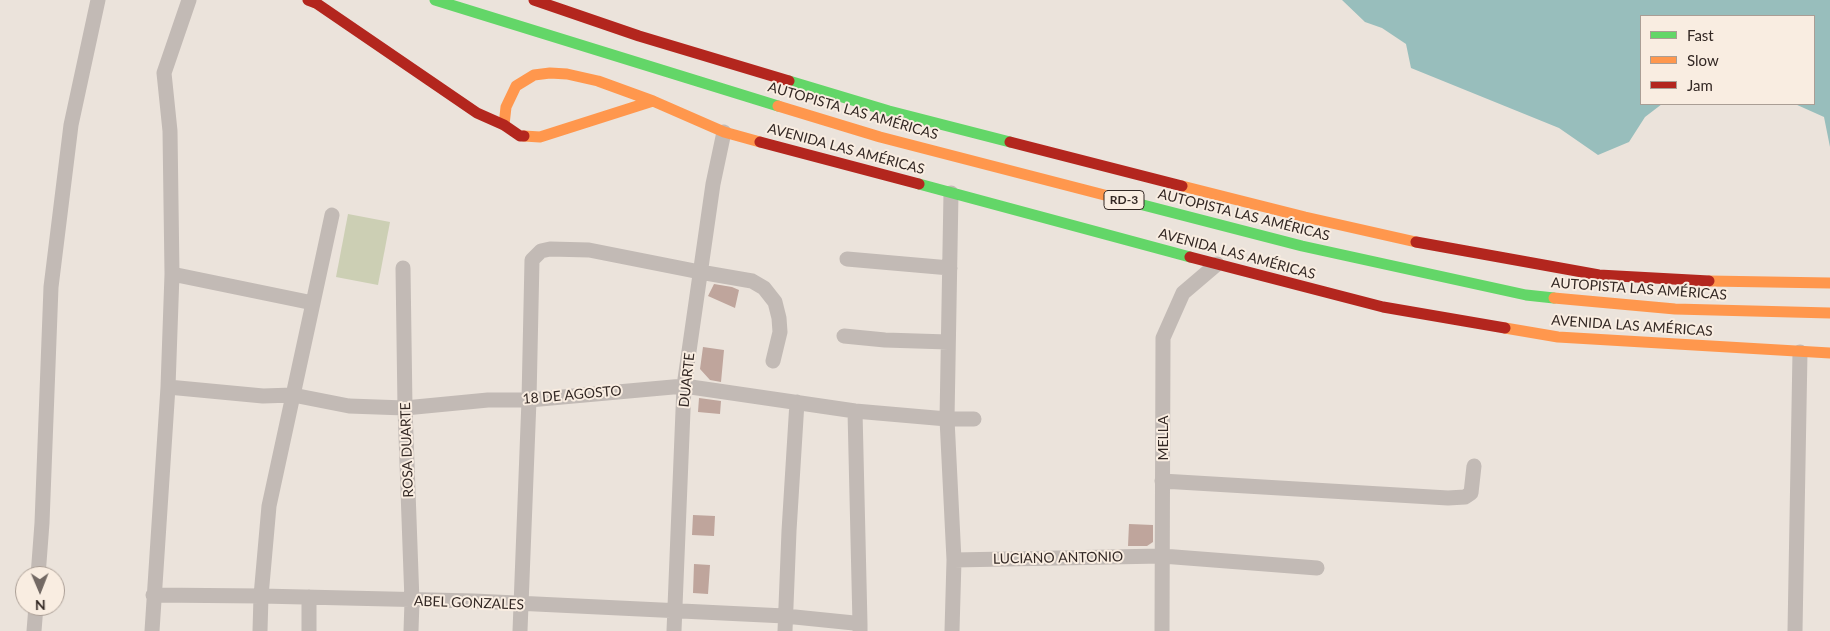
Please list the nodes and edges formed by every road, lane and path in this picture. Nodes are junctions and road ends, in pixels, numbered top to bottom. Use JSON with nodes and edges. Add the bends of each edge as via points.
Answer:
{"nodes":[{"id":1,"x":98,"y":0,"type":"edge"},
{"id":2,"x":189,"y":0,"type":"edge"},
{"id":3,"x":435,"y":0,"type":"edge"},
{"id":4,"x":534,"y":0,"type":"edge"},
{"id":5,"x":312,"y":1,"type":"edge"},
{"id":6,"x":653,"y":101,"type":"junction"},
{"id":7,"x":504,"y":125,"type":"junction"},
{"id":8,"x":724,"y":132,"type":"junction"},
{"id":9,"x":951,"y":193,"type":"junction"},
{"id":10,"x":332,"y":215,"type":"dead end"},
{"id":11,"x":847,"y":259,"type":"dead end"},
{"id":12,"x":1217,"y":264,"type":"junction"},
{"id":13,"x":403,"y":268,"type":"dead end"},
{"id":14,"x":950,"y":268,"type":"junction"},
{"id":15,"x":700,"y":272,"type":"junction"},
{"id":16,"x":172,"y":274,"type":"junction"},
{"id":17,"x":1830,"y":284,"type":"edge"},
{"id":18,"x":313,"y":303,"type":"junction"},
{"id":19,"x":1830,"y":312,"type":"edge"},
{"id":20,"x":844,"y":336,"type":"dead end"},
{"id":21,"x":948,"y":342,"type":"junction"},
{"id":22,"x":1800,"y":352,"type":"junction"},
{"id":23,"x":1830,"y":352,"type":"edge"},
{"id":24,"x":774,"y":361,"type":"dead end"},
{"id":25,"x":684,"y":386,"type":"junction"},
{"id":26,"x":168,"y":387,"type":"junction"},
{"id":27,"x":293,"y":395,"type":"junction"},
{"id":28,"x":529,"y":400,"type":"junction"},
{"id":29,"x":797,"y":402,"type":"junction"},
{"id":30,"x":405,"y":408,"type":"junction"},
{"id":31,"x":855,"y":412,"type":"junction"},
{"id":32,"x":974,"y":419,"type":"dead end"},
{"id":33,"x":947,"y":420,"type":"junction"},
{"id":34,"x":1474,"y":466,"type":"dead end"},
{"id":35,"x":1162,"y":481,"type":"junction"},
{"id":36,"x":1162,"y":556,"type":"junction"},
{"id":37,"x":954,"y":560,"type":"junction"},
{"id":38,"x":39,"y":566,"type":"edge"},
{"id":39,"x":1317,"y":568,"type":"dead end"},
{"id":40,"x":153,"y":595,"type":"junction"},
{"id":41,"x":261,"y":596,"type":"junction"},
{"id":42,"x":309,"y":598,"type":"junction"},
{"id":43,"x":412,"y":601,"type":"junction"},
{"id":44,"x":521,"y":604,"type":"junction"},
{"id":45,"x":675,"y":611,"type":"junction"},
{"id":46,"x":35,"y":616,"type":"edge"},
{"id":47,"x":785,"y":624,"type":"edge"},
{"id":48,"x":860,"y":628,"type":"edge"},
{"id":49,"x":34,"y":631,"type":"edge"},
{"id":50,"x":152,"y":631,"type":"edge"},
{"id":51,"x":260,"y":631,"type":"edge"},
{"id":52,"x":309,"y":631,"type":"edge"},
{"id":53,"x":411,"y":631,"type":"edge"},
{"id":54,"x":520,"y":631,"type":"edge"},
{"id":55,"x":674,"y":631,"type":"edge"},
{"id":56,"x":952,"y":631,"type":"edge"},
{"id":57,"x":1162,"y":631,"type":"edge"},
{"id":58,"x":1795,"y":631,"type":"edge"}],
"edges":[{"from":1,"to":38,"type":"street","via":[[71,125],[51,287]]},
{"from":2,"to":16,"type":"street","via":[[164,73],[170,131]]},
{"from":3,"to":19,"type":"main road","name":"AUTOPISTA LAS AMÉRICAS","number":"RD-3","via":[[880,137],[1302,246],[1526,295],[1675,309]]},
{"from":4,"to":17,"type":"main road","name":"AUTOPISTA LAS AMÉRICAS","number":"RD-3","via":[[639,36],[889,111],[1305,217],[1412,241],[1599,275]]},
{"from":5,"to":7,"type":"main road","via":[[477,113]]},
{"from":6,"to":7,"type":"main road","via":[[540,137],[520,136]]},
{"from":6,"to":7,"type":"main road","name":"AVENIDA LAS AMÉRICAS","via":[[568,74],[534,75],[516,86],[506,107]]},
{"from":6,"to":8,"type":"main road","name":"AVENIDA LAS AMÉRICAS"},
{"from":8,"to":9,"type":"main road","name":"AVENIDA LAS AMÉRICAS"},
{"from":8,"to":15,"type":"street","name":"DUARTE"},
{"from":9,"to":12,"type":"main road","name":"AVENIDA LAS AMÉRICAS"},
{"from":9,"to":14,"type":"street"},
{"from":10,"to":18,"type":"street"},
{"from":11,"to":14,"type":"street"},
{"from":12,"to":22,"type":"main road","name":"AVENIDA LAS AMÉRICAS","via":[[1383,307],[1558,337]]},
{"from":12,"to":35,"type":"street","name":"MELLA","via":[[1183,293],[1163,338]]},
{"from":13,"to":30,"type":"street","name":"ROSA DUARTE"},
{"from":14,"to":21,"type":"street"},
{"from":15,"to":24,"type":"street","via":[[752,280],[764,288],[775,302],[779,318],[780,332]]},
{"from":15,"to":25,"type":"street","name":"DUARTE"},
{"from":15,"to":28,"type":"street","via":[[589,250],[541,251],[532,260]]},
{"from":16,"to":18,"type":"street"},
{"from":16,"to":26,"type":"street"},
{"from":18,"to":27,"type":"street"},
{"from":20,"to":21,"type":"street"},
{"from":21,"to":33,"type":"street"},
{"from":22,"to":23,"type":"main road","name":"AVENIDA LAS AMÉRICAS"},
{"from":22,"to":58,"type":"street"},
{"from":25,"to":28,"type":"street","name":"18 DE AGOSTO"},
{"from":25,"to":29,"type":"street","name":"18 DE AGOSTO"},
{"from":25,"to":45,"type":"street","name":"DUARTE"},
{"from":26,"to":27,"type":"street","name":"18 DE AGOSTO","via":[[263,396]]},
{"from":26,"to":40,"type":"street"},
{"from":27,"to":30,"type":"street","name":"18 DE AGOSTO","via":[[349,406]]},
{"from":27,"to":41,"type":"street","via":[[269,506]]},
{"from":28,"to":30,"type":"street","name":"18 DE AGOSTO","via":[[488,400]]},
{"from":28,"to":44,"type":"street"},
{"from":29,"to":31,"type":"street","name":"18 DE AGOSTO"},
{"from":29,"to":47,"type":"street"},
{"from":30,"to":43,"type":"street","name":"ROSA DUARTE"},
{"from":31,"to":33,"type":"street","name":"18 DE AGOSTO"},
{"from":31,"to":48,"type":"street"},
{"from":32,"to":33,"type":"street","name":"18 DE AGOSTO"},
{"from":33,"to":37,"type":"street"},
{"from":34,"to":35,"type":"street","via":[[1471,493],[1465,497]]},
{"from":35,"to":36,"type":"street","name":"MELLA"},
{"from":36,"to":37,"type":"street","name":"LUCIANO ANTONIO"},
{"from":36,"to":39,"type":"street","name":"LUCIANO ANTONIO"},
{"from":36,"to":57,"type":"street","name":"MELLA"},
{"from":37,"to":56,"type":"street"},
{"from":40,"to":41,"type":"street","name":"ABEL GONZALES"},
{"from":40,"to":50,"type":"street"},
{"from":41,"to":42,"type":"street","name":"ABEL GONZALES"},
{"from":41,"to":51,"type":"street"},
{"from":42,"to":43,"type":"street","name":"ABEL GONZALES"},
{"from":42,"to":52,"type":"street"},
{"from":43,"to":44,"type":"street","name":"ABEL GONZALES"},
{"from":43,"to":53,"type":"street","name":"ROSA DUARTE"},
{"from":44,"to":45,"type":"street","name":"ABEL GONZALES"},
{"from":44,"to":54,"type":"street"},
{"from":45,"to":47,"type":"street","name":"ABEL GONZALES"},
{"from":45,"to":55,"type":"street","name":"DUARTE"},
{"from":46,"to":49,"type":"street"},
{"from":47,"to":48,"type":"street","name":"ABEL GONZALES"}]}
